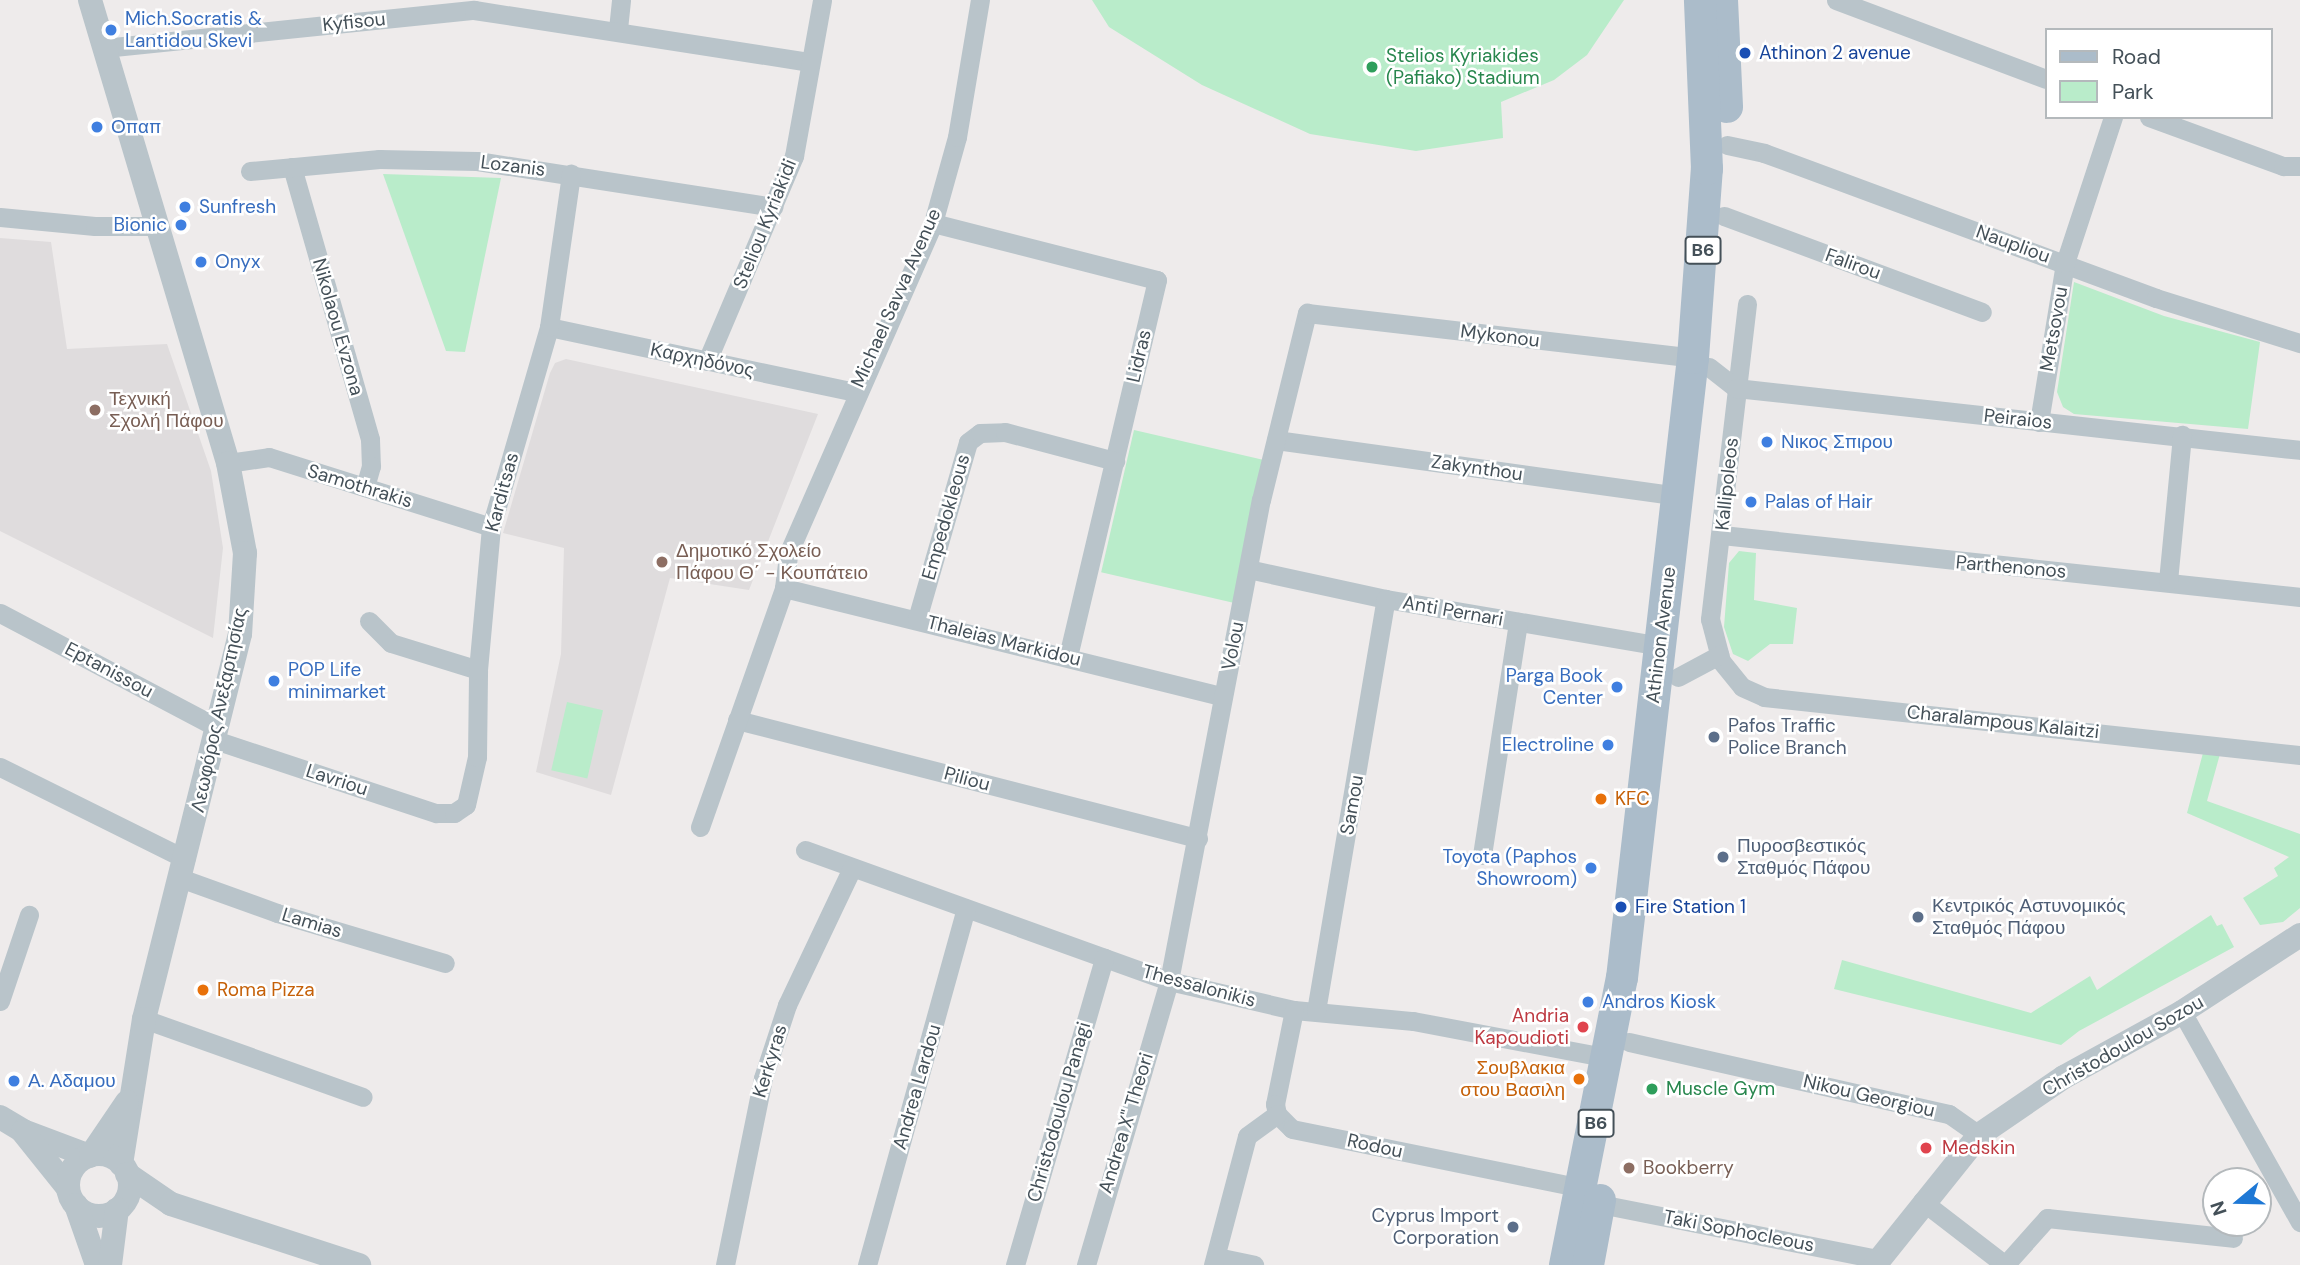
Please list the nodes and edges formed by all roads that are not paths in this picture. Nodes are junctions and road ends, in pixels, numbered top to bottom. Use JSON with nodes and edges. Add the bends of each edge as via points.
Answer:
{"nodes":[{"id":1,"x":90,"y":0,"type":"edge"},
{"id":2,"x":621,"y":0,"type":"edge"},
{"id":3,"x":822,"y":0,"type":"edge"},
{"id":4,"x":980,"y":0,"type":"edge"},
{"id":5,"x":1700,"y":0,"type":"edge"},
{"id":6,"x":1722,"y":0,"type":"edge"},
{"id":7,"x":1836,"y":0,"type":"edge"},
{"id":8,"x":618,"y":29,"type":"junction"},
{"id":9,"x":104,"y":48,"type":"junction"},
{"id":10,"x":810,"y":62,"type":"junction"},
{"id":11,"x":2044,"y":78,"type":"edge"},
{"id":12,"x":2112,"y":119,"type":"edge"},
{"id":13,"x":2155,"y":119,"type":"edge"},
{"id":14,"x":1727,"y":145,"type":"junction"},
{"id":15,"x":2300,"y":166,"type":"edge"},
{"id":16,"x":292,"y":167,"type":"junction"},
{"id":17,"x":250,"y":171,"type":"dead end"},
{"id":18,"x":570,"y":174,"type":"junction"},
{"id":19,"x":773,"y":207,"type":"junction"},
{"id":20,"x":1724,"y":216,"type":"junction"},
{"id":21,"x":0,"y":217,"type":"edge"},
{"id":22,"x":933,"y":223,"type":"junction"},
{"id":23,"x":157,"y":226,"type":"junction"},
{"id":24,"x":2066,"y":263,"type":"junction"},
{"id":25,"x":1747,"y":304,"type":"dead end"},
{"id":26,"x":1982,"y":312,"type":"dead end"},
{"id":27,"x":1307,"y":313,"type":"joint"},
{"id":28,"x":549,"y":327,"type":"junction"},
{"id":29,"x":2300,"y":343,"type":"edge"},
{"id":30,"x":707,"y":361,"type":"junction"},
{"id":31,"x":1701,"y":363,"type":"junction"},
{"id":32,"x":1737,"y":388,"type":"junction"},
{"id":33,"x":855,"y":392,"type":"junction"},
{"id":34,"x":2039,"y":422,"type":"junction"},
{"id":35,"x":2182,"y":435,"type":"junction"},
{"id":36,"x":1276,"y":440,"type":"junction"},
{"id":37,"x":2300,"y":450,"type":"edge"},
{"id":38,"x":1115,"y":461,"type":"junction"},
{"id":39,"x":228,"y":463,"type":"junction"},
{"id":40,"x":365,"y":487,"type":"junction"},
{"id":41,"x":1678,"y":496,"type":"junction"},
{"id":42,"x":491,"y":527,"type":"junction"},
{"id":43,"x":1722,"y":535,"type":"junction"},
{"id":44,"x":1248,"y":569,"type":"junction"},
{"id":45,"x":2168,"y":581,"type":"junction"},
{"id":46,"x":784,"y":588,"type":"junction"},
{"id":47,"x":2300,"y":597,"type":"edge"},
{"id":48,"x":1386,"y":599,"type":"junction"},
{"id":49,"x":0,"y":613,"type":"edge"},
{"id":50,"x":917,"y":619,"type":"junction"},
{"id":51,"x":369,"y":621,"type":"dead end"},
{"id":52,"x":1518,"y":622,"type":"junction"},
{"id":53,"x":1660,"y":646,"type":"junction"},
{"id":54,"x":1068,"y":656,"type":"junction"},
{"id":55,"x":1720,"y":658,"type":"junction"},
{"id":56,"x":478,"y":670,"type":"junction"},
{"id":57,"x":1678,"y":677,"type":"junction"},
{"id":58,"x":1223,"y":697,"type":"junction"},
{"id":59,"x":737,"y":720,"type":"junction"},
{"id":60,"x":217,"y":734,"type":"junction"},
{"id":61,"x":2300,"y":755,"type":"edge"},
{"id":62,"x":0,"y":767,"type":"edge"},
{"id":63,"x":460,"y":811,"type":"joint"},
{"id":64,"x":700,"y":827,"type":"dead end"},
{"id":65,"x":1198,"y":838,"type":"junction"},
{"id":66,"x":805,"y":850,"type":"dead end"},
{"id":67,"x":1482,"y":855,"type":"dead end"},
{"id":68,"x":183,"y":868,"type":"junction"},
{"id":69,"x":852,"y":869,"type":"junction"},
{"id":70,"x":966,"y":908,"type":"junction"},
{"id":71,"x":29,"y":915,"type":"dead end"},
{"id":72,"x":2300,"y":935,"type":"edge"},
{"id":73,"x":1104,"y":958,"type":"junction"},
{"id":74,"x":445,"y":963,"type":"dead end"},
{"id":75,"x":1169,"y":981,"type":"junction"},
{"id":76,"x":0,"y":1001,"type":"edge"},
{"id":77,"x":1294,"y":1010,"type":"junction"},
{"id":78,"x":1316,"y":1010,"type":"junction"},
{"id":79,"x":2182,"y":1012,"type":"junction"},
{"id":80,"x":144,"y":1019,"type":"junction"},
{"id":81,"x":1619,"y":1050,"type":"junction"},
{"id":82,"x":363,"y":1097,"type":"dead end"},
{"id":83,"x":129,"y":1098,"type":"junction"},
{"id":84,"x":1277,"y":1114,"type":"junction"},
{"id":85,"x":0,"y":1117,"type":"edge"},
{"id":86,"x":23,"y":1131,"type":"junction"},
{"id":87,"x":1979,"y":1135,"type":"junction"},
{"id":88,"x":90,"y":1156,"type":"junction"},
{"id":89,"x":124,"y":1169,"type":"junction"},
{"id":90,"x":1591,"y":1196,"type":"junction"},
{"id":91,"x":72,"y":1197,"type":"junction"},
{"id":92,"x":1923,"y":1201,"type":"junction"},
{"id":93,"x":171,"y":1204,"type":"junction"},
{"id":94,"x":120,"y":1208,"type":"junction"},
{"id":95,"x":2300,"y":1222,"type":"edge"},
{"id":96,"x":2233,"y":1238,"type":"dead end"},
{"id":97,"x":1215,"y":1261,"type":"edge"},
{"id":98,"x":1877,"y":1262,"type":"edge"},
{"id":99,"x":97,"y":1265,"type":"edge"},
{"id":100,"x":110,"y":1265,"type":"edge"},
{"id":101,"x":359,"y":1265,"type":"edge"},
{"id":102,"x":724,"y":1265,"type":"edge"},
{"id":103,"x":867,"y":1265,"type":"edge"},
{"id":104,"x":1015,"y":1265,"type":"edge"},
{"id":105,"x":1086,"y":1265,"type":"edge"},
{"id":106,"x":1254,"y":1265,"type":"edge"},
{"id":107,"x":1565,"y":1265,"type":"edge"},
{"id":108,"x":1588,"y":1265,"type":"edge"},
{"id":109,"x":2005,"y":1265,"type":"edge"}],
"edges":[{"from":1,"to":9,"type":"street","name":"Λεωφόρος Ανεξαρτησίας"},
{"from":2,"to":8,"type":"street"},
{"from":3,"to":10,"type":"street","name":"Steliou Kyriakidi"},
{"from":4,"to":22,"type":"street","name":"Michael Savva Avenue","via":[[957,137]]},
{"from":5,"to":31,"type":"main road","name":"Athinon Avenue","number":"B6","via":[[1707,169]]},
{"from":6,"to":14,"type":"main road","name":"Athinon Avenue","number":"B6"},
{"from":7,"to":11,"type":"street"},
{"from":8,"to":9,"type":"street","name":"Kyfisou","via":[[474,10]]},
{"from":8,"to":10,"type":"street","name":"Kyfisou"},
{"from":9,"to":23,"type":"street","name":"Λεωφόρος Ανεξαρτησίας"},
{"from":10,"to":19,"type":"street","name":"Steliou Kyriakidi","via":[[793,156]]},
{"from":12,"to":24,"type":"street","name":"Metsovou"},
{"from":13,"to":15,"type":"street","via":[[2284,166]]},
{"from":14,"to":20,"type":"main road","name":"Athinon Avenue","number":"B6"},
{"from":14,"to":24,"type":"street","name":"Naupliou","via":[[1764,153]]},
{"from":16,"to":17,"type":"street","name":"Lozanis"},
{"from":16,"to":18,"type":"street","name":"Lozanis","via":[[428,159]]},
{"from":16,"to":40,"type":"street","name":"Nikolaou Evzona","via":[[370,439],[371,466]]},
{"from":18,"to":19,"type":"street","name":"Lozanis"},
{"from":18,"to":28,"type":"street","name":"Karditsas"},
{"from":19,"to":30,"type":"street","name":"Steliou Kyriakidi"},
{"from":20,"to":26,"type":"street","name":"Falirou"},
{"from":20,"to":31,"type":"main road","name":"Athinon Avenue","number":"B6"},
{"from":21,"to":23,"type":"street","via":[[95,226]]},
{"from":22,"to":33,"type":"street","name":"Michael Savva Avenue"},
{"from":22,"to":38,"type":"street","name":"Lidras","via":[[1157,280]]},
{"from":23,"to":39,"type":"street","name":"Λεωφόρος Ανεξαρτησίας"},
{"from":24,"to":29,"type":"street","name":"Naupliou","via":[[2156,298]]},
{"from":24,"to":34,"type":"street","name":"Metsovou"},
{"from":25,"to":32,"type":"street","name":"Kallipoleos"},
{"from":27,"to":31,"type":"street","name":"Mykonou"},
{"from":27,"to":36,"type":"street","name":"Volou"},
{"from":28,"to":30,"type":"street","name":"Καρχηδόνος"},
{"from":28,"to":42,"type":"street","name":"Karditsas"},
{"from":30,"to":33,"type":"street","name":"Καρχηδόνος"},
{"from":31,"to":32,"type":"street"},
{"from":31,"to":41,"type":"main road","name":"Athinon Avenue","number":"B6"},
{"from":31,"to":57,"type":"main road","name":"Athinon Avenue","number":"B6"},
{"from":32,"to":34,"type":"street","name":"Peiraios"},
{"from":32,"to":43,"type":"street","name":"Kallipoleos"},
{"from":33,"to":46,"type":"street","name":"Michael Savva Avenue","via":[[788,554]]},
{"from":34,"to":35,"type":"street","name":"Peiraios"},
{"from":35,"to":37,"type":"street","name":"Peiraios"},
{"from":35,"to":45,"type":"street"},
{"from":36,"to":41,"type":"street","name":"Zakynthou"},
{"from":36,"to":44,"type":"street","name":"Volou"},
{"from":38,"to":50,"type":"street","name":"Empedokleous","via":[[1005,432],[980,433],[968,442]]},
{"from":38,"to":54,"type":"street","name":"Lidras"},
{"from":39,"to":40,"type":"street","name":"Samothrakis","via":[[269,457]]},
{"from":39,"to":60,"type":"street","name":"Λεωφόρος Ανεξαρτησίας","via":[[245,553],[240,634]]},
{"from":40,"to":42,"type":"street","name":"Samothrakis"},
{"from":41,"to":53,"type":"main road","name":"Athinon Avenue","number":"B6"},
{"from":42,"to":56,"type":"street","name":"Karditsas"},
{"from":43,"to":45,"type":"street","name":"Parthenonos"},
{"from":43,"to":55,"type":"street","name":"Kallipoleos","via":[[1710,619]]},
{"from":44,"to":48,"type":"street","name":"Anti Pernari"},
{"from":44,"to":58,"type":"street","name":"Volou"},
{"from":45,"to":47,"type":"street","name":"Parthenonos"},
{"from":46,"to":50,"type":"street","name":"Thaleias Markidou"},
{"from":46,"to":59,"type":"street","name":"Michael Savva Avenue"},
{"from":48,"to":52,"type":"street","name":"Anti Pernari"},
{"from":48,"to":78,"type":"street","name":"Samou"},
{"from":49,"to":60,"type":"street","name":"Eptanissou"},
{"from":50,"to":54,"type":"street","name":"Thaleias Markidou"},
{"from":51,"to":56,"type":"street","via":[[391,643]]},
{"from":52,"to":53,"type":"street","name":"Anti Pernari"},
{"from":52,"to":67,"type":"street"},
{"from":53,"to":81,"type":"main road","name":"Athinon Avenue","number":"B6"},
{"from":54,"to":58,"type":"street","name":"Thaleias Markidou"},
{"from":55,"to":57,"type":"street"},
{"from":55,"to":61,"type":"street","name":"Charalampous Kalaitzi","via":[[1742,687],[1764,697]]},
{"from":56,"to":63,"type":"street","name":"Karditsas","via":[[476,762],[470,797]]},
{"from":57,"to":81,"type":"main road","name":"Athinon Avenue","number":"B6"},
{"from":58,"to":65,"type":"street","name":"Volou"},
{"from":59,"to":64,"type":"street","name":"Michael Savva Avenue"},
{"from":59,"to":65,"type":"street","name":"Piliou"},
{"from":60,"to":63,"type":"street","name":"Lavriou","via":[[436,813]]},
{"from":60,"to":68,"type":"street","name":"Λεωφόρος Ανεξαρτησίας"},
{"from":62,"to":68,"type":"street","name":"Lamias"},
{"from":65,"to":75,"type":"street","name":"Volou"},
{"from":66,"to":69,"type":"street","name":"Thessalonikis"},
{"from":68,"to":74,"type":"street","name":"Lamias","via":[[277,913]]},
{"from":68,"to":80,"type":"street","name":"Λεωφόρος Ανεξαρτησίας"},
{"from":69,"to":70,"type":"street","name":"Thessalonikis"},
{"from":69,"to":102,"type":"street","name":"Kerkyras","via":[[787,1005],[763,1078]]},
{"from":70,"to":73,"type":"street","name":"Thessalonikis"},
{"from":70,"to":103,"type":"street","name":"Andrea Lardou"},
{"from":71,"to":76,"type":"street"},
{"from":72,"to":79,"type":"street","name":"Christodoulou Sozou"},
{"from":73,"to":75,"type":"street","name":"Thessalonikis"},
{"from":73,"to":104,"type":"street","name":"Christodoulou Panagi"},
{"from":75,"to":77,"type":"street","name":"Thessalonikis"},
{"from":75,"to":105,"type":"street","name":"Andrea X\" Theori"},
{"from":77,"to":78,"type":"street","name":"Thessalonikis"},
{"from":77,"to":84,"type":"street","via":[[1276,1093]]},
{"from":78,"to":81,"type":"street","name":"Thessalonikis"},
{"from":79,"to":87,"type":"street","name":"Christodoulou Sozou","via":[[2064,1077]]},
{"from":79,"to":95,"type":"street"},
{"from":80,"to":82,"type":"street"},
{"from":80,"to":83,"type":"street","name":"Λεωφόρος Ανεξαρτησίας"},
{"from":81,"to":87,"type":"street","name":"Nikou Georgiou","via":[[1950,1114]]},
{"from":81,"to":90,"type":"main road","name":"Athinon Avenue","number":"B6"},
{"from":83,"to":88,"type":"street","name":"Λεωφόρος Ανεξαρτησίας"},
{"from":83,"to":89,"type":"street","name":"Λεωφόρος Ανεξαρτησίας"},
{"from":84,"to":90,"type":"street","name":"Rodou","via":[[1292,1129]]},
{"from":84,"to":97,"type":"street","via":[[1253,1128],[1241,1150]]},
{"from":85,"to":86,"type":"street"},
{"from":86,"to":88,"type":"street"},
{"from":86,"to":91,"type":"street"},
{"from":87,"to":92,"type":"street","name":"Christodoulou Sozou"},
{"from":88,"to":89,"type":"street","via":[[105,1155]]},
{"from":88,"to":91,"type":"street","via":[[75,1166]]},
{"from":89,"to":93,"type":"street"},
{"from":89,"to":94,"type":"street","via":[[129,1191]]},
{"from":90,"to":98,"type":"street","name":"Taki Sophocleous"},
{"from":90,"to":107,"type":"main road","name":"Athinon Avenue","number":"B6"},
{"from":90,"to":108,"type":"main road","name":"Athinon Avenue","number":"B6"},
{"from":91,"to":94,"type":"street","via":[[100,1216]]},
{"from":91,"to":99,"type":"street"},
{"from":92,"to":98,"type":"street","name":"Christodoulou Sozou"},
{"from":92,"to":109,"type":"street"},
{"from":93,"to":94,"type":"street"},
{"from":93,"to":101,"type":"street"},
{"from":94,"to":100,"type":"street"},
{"from":96,"to":109,"type":"street","via":[[2047,1218]]},
{"from":97,"to":106,"type":"street"}]}
